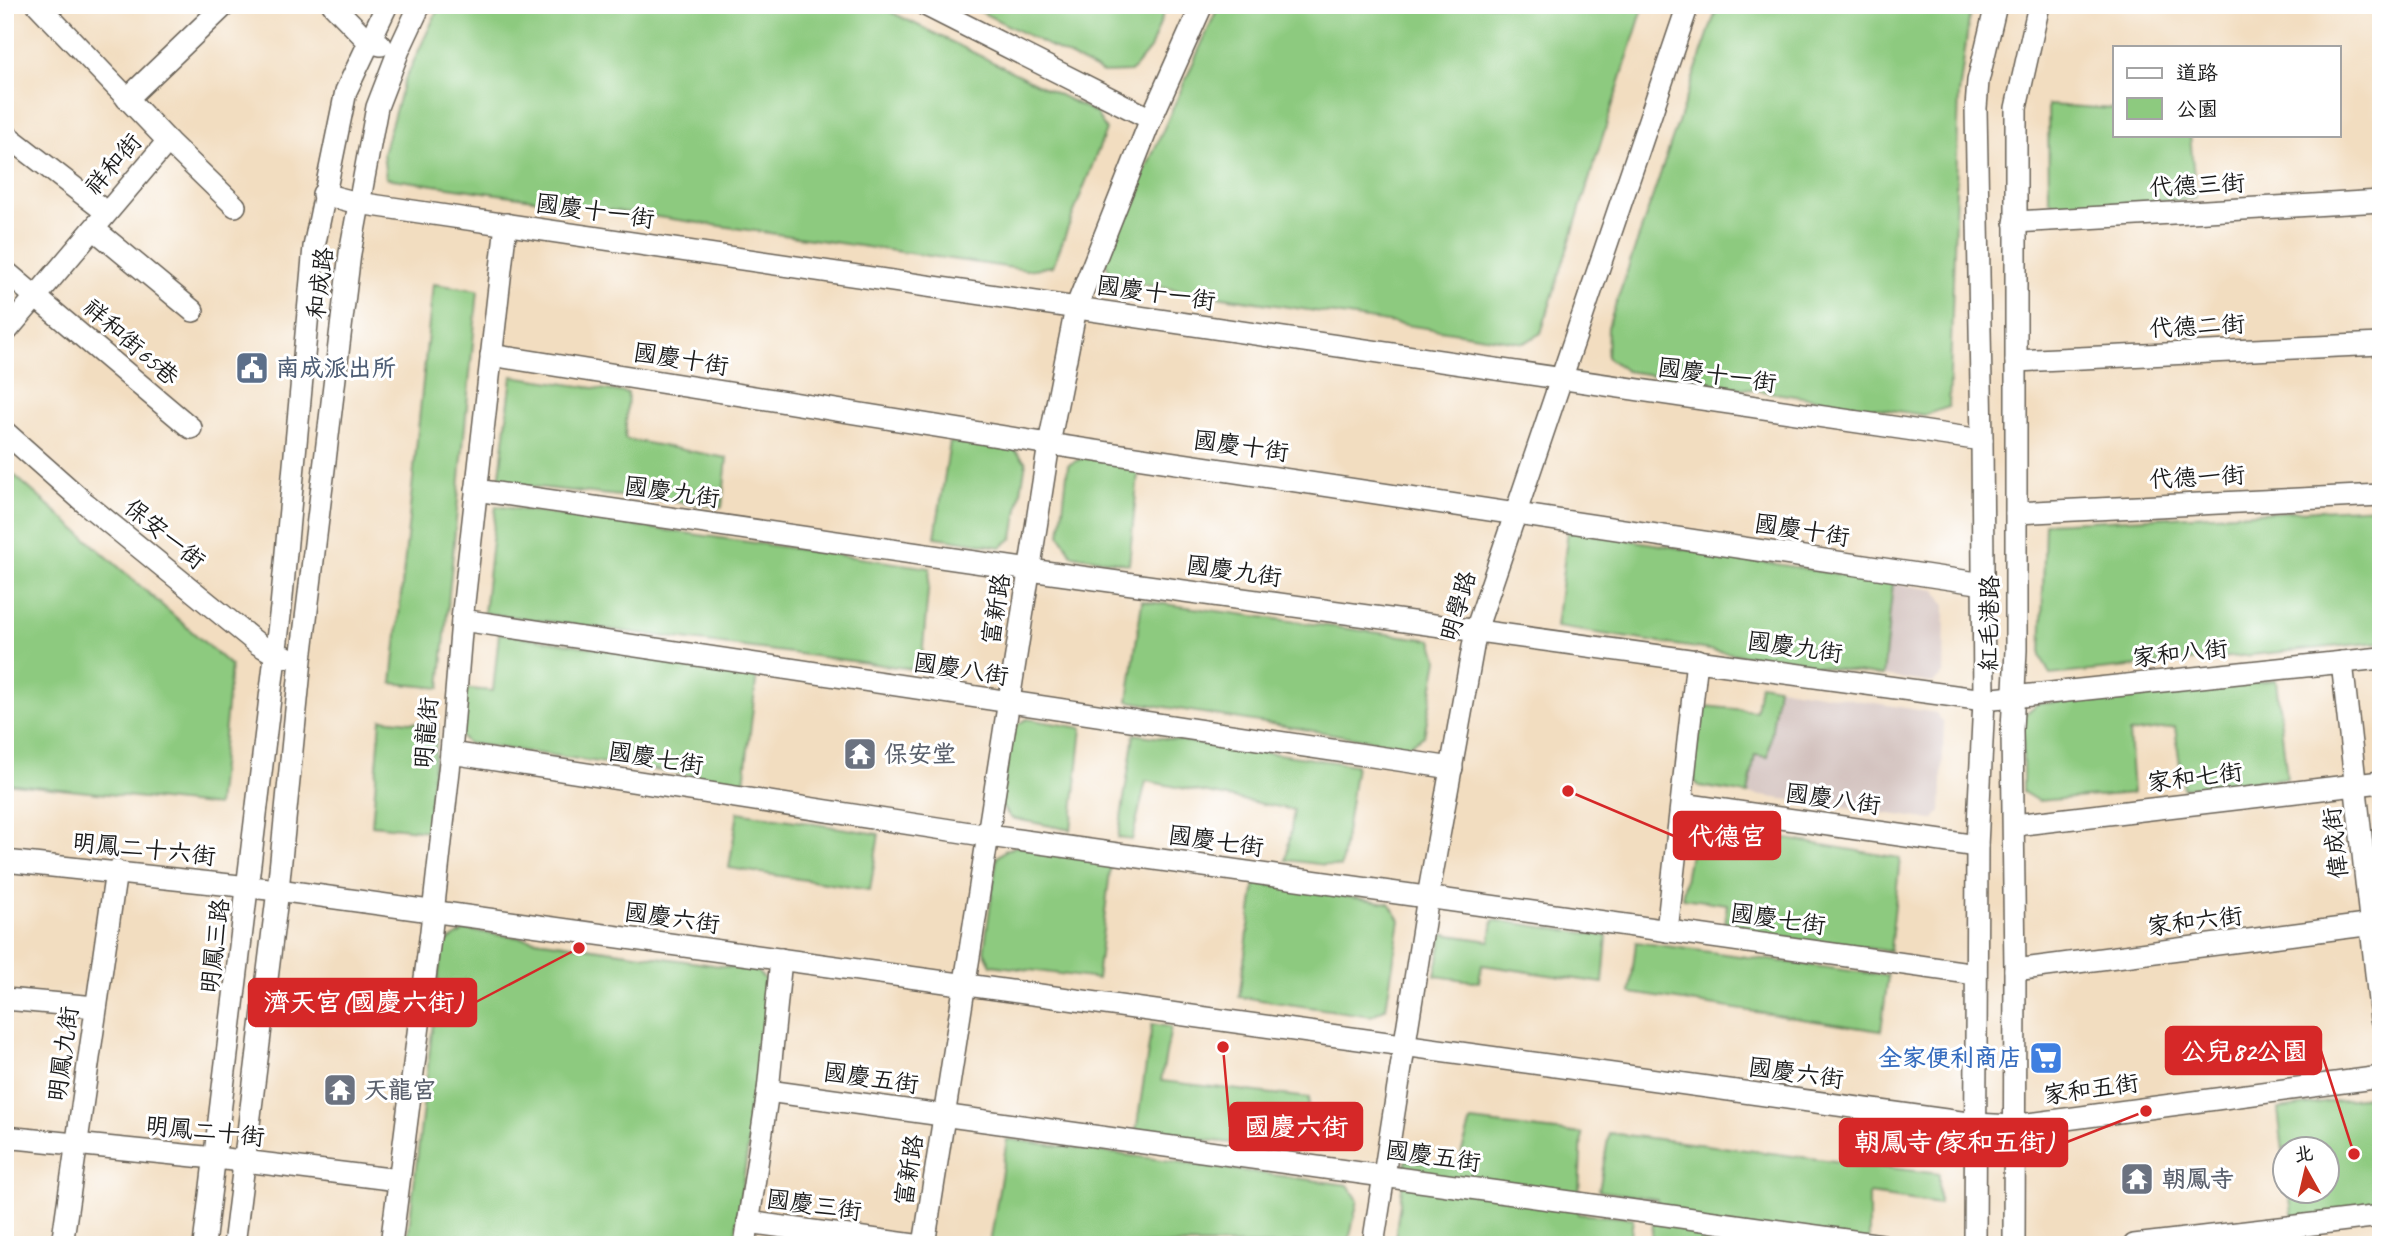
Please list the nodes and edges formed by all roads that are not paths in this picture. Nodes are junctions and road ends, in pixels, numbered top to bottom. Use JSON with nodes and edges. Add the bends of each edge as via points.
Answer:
{"nodes":[{"id":1,"x":38,"y":5,"type":"edge"},
{"id":2,"x":225,"y":5,"type":"edge"},
{"id":3,"x":332,"y":5,"type":"edge"},
{"id":4,"x":387,"y":5,"type":"edge"},
{"id":5,"x":421,"y":5,"type":"edge"},
{"id":6,"x":925,"y":5,"type":"edge"},
{"id":7,"x":1202,"y":5,"type":"edge"},
{"id":8,"x":1688,"y":5,"type":"edge"},
{"id":9,"x":1996,"y":5,"type":"edge"},
{"id":10,"x":2039,"y":5,"type":"edge"},
{"id":11,"x":369,"y":42,"type":"junction"},
{"id":12,"x":399,"y":50,"type":"junction"},
{"id":13,"x":127,"y":99,"type":"junction"},
{"id":14,"x":1151,"y":119,"type":"junction"},
{"id":15,"x":5,"y":134,"type":"edge"},
{"id":16,"x":168,"y":141,"type":"junction"},
{"id":17,"x":323,"y":194,"type":"junction"},
{"id":18,"x":2381,"y":201,"type":"edge"},
{"id":19,"x":358,"y":202,"type":"junction"},
{"id":20,"x":235,"y":206,"type":"dead end"},
{"id":21,"x":100,"y":221,"type":"junction"},
{"id":22,"x":2015,"y":222,"type":"junction"},
{"id":23,"x":506,"y":224,"type":"junction"},
{"id":24,"x":5,"y":271,"type":"edge"},
{"id":25,"x":37,"y":296,"type":"junction"},
{"id":26,"x":1076,"y":308,"type":"junction"},
{"id":27,"x":193,"y":311,"type":"dead end"},
{"id":28,"x":5,"y":333,"type":"edge"},
{"id":29,"x":2381,"y":344,"type":"edge"},
{"id":30,"x":491,"y":355,"type":"junction"},
{"id":31,"x":2015,"y":361,"type":"junction"},
{"id":32,"x":1562,"y":379,"type":"junction"},
{"id":33,"x":191,"y":428,"type":"dead end"},
{"id":34,"x":5,"y":432,"type":"edge"},
{"id":35,"x":1982,"y":440,"type":"junction"},
{"id":36,"x":1049,"y":444,"type":"junction"},
{"id":37,"x":476,"y":490,"type":"junction"},
{"id":38,"x":2381,"y":495,"type":"edge"},
{"id":39,"x":1515,"y":513,"type":"junction"},
{"id":40,"x":2016,"y":513,"type":"junction"},
{"id":41,"x":1030,"y":569,"type":"junction"},
{"id":42,"x":1984,"y":584,"type":"junction"},
{"id":43,"x":461,"y":620,"type":"junction"},
{"id":44,"x":1476,"y":630,"type":"junction"},
{"id":45,"x":275,"y":654,"type":"junction"},
{"id":46,"x":2381,"y":658,"type":"edge"},
{"id":47,"x":301,"y":660,"type":"junction"},
{"id":48,"x":1697,"y":660,"type":"junction"},
{"id":49,"x":2342,"y":662,"type":"junction"},
{"id":50,"x":2014,"y":698,"type":"junction"},
{"id":51,"x":1984,"y":699,"type":"junction"},
{"id":52,"x":1007,"y":703,"type":"junction"},
{"id":53,"x":451,"y":753,"type":"junction"},
{"id":54,"x":1452,"y":768,"type":"junction"},
{"id":55,"x":2381,"y":782,"type":"edge"},
{"id":56,"x":2355,"y":785,"type":"junction"},
{"id":57,"x":1682,"y":804,"type":"junction"},
{"id":58,"x":2015,"y":825,"type":"junction"},
{"id":59,"x":989,"y":836,"type":"junction"},
{"id":60,"x":1977,"y":846,"type":"junction"},
{"id":61,"x":5,"y":861,"type":"edge"},
{"id":62,"x":116,"y":872,"type":"junction"},
{"id":63,"x":248,"y":887,"type":"junction"},
{"id":64,"x":278,"y":890,"type":"junction"},
{"id":65,"x":1428,"y":897,"type":"junction"},
{"id":66,"x":434,"y":911,"type":"junction"},
{"id":67,"x":2376,"y":924,"type":"edge"},
{"id":68,"x":1668,"y":930,"type":"junction"},
{"id":69,"x":781,"y":959,"type":"junction"},
{"id":70,"x":2015,"y":970,"type":"junction"},
{"id":71,"x":1976,"y":974,"type":"junction"},
{"id":72,"x":966,"y":985,"type":"junction"},
{"id":73,"x":5,"y":999,"type":"edge"},
{"id":74,"x":96,"y":1007,"type":"junction"},
{"id":75,"x":2381,"y":1019,"type":"edge"},
{"id":76,"x":1405,"y":1045,"type":"junction"},
{"id":77,"x":2381,"y":1077,"type":"edge"},
{"id":78,"x":768,"y":1091,"type":"junction"},
{"id":79,"x":944,"y":1115,"type":"junction"},
{"id":80,"x":1975,"y":1124,"type":"junction"},
{"id":81,"x":2013,"y":1126,"type":"junction"},
{"id":82,"x":5,"y":1137,"type":"edge"},
{"id":83,"x":76,"y":1144,"type":"junction"},
{"id":84,"x":215,"y":1159,"type":"junction"},
{"id":85,"x":244,"y":1161,"type":"junction"},
{"id":86,"x":1384,"y":1176,"type":"junction"},
{"id":87,"x":398,"y":1180,"type":"junction"},
{"id":88,"x":2381,"y":1216,"type":"edge"},
{"id":89,"x":748,"y":1222,"type":"junction"},
{"id":90,"x":62,"y":1245,"type":"edge"},
{"id":91,"x":204,"y":1245,"type":"edge"},
{"id":92,"x":234,"y":1245,"type":"edge"},
{"id":93,"x":391,"y":1245,"type":"edge"},
{"id":94,"x":745,"y":1245,"type":"edge"},
{"id":95,"x":914,"y":1245,"type":"edge"},
{"id":96,"x":924,"y":1245,"type":"edge"},
{"id":97,"x":1373,"y":1245,"type":"edge"},
{"id":98,"x":1882,"y":1245,"type":"edge"},
{"id":99,"x":1975,"y":1245,"type":"edge"},
{"id":100,"x":2014,"y":1245,"type":"edge"},
{"id":101,"x":2134,"y":1245,"type":"edge"}],
"edges":[{"from":1,"to":13,"type":"street","name":"祥和街"},
{"from":2,"to":13,"type":"street"},
{"from":3,"to":11,"type":"street"},
{"from":4,"to":11,"type":"street","name":"和成路"},
{"from":5,"to":12,"type":"street","name":"和成路"},
{"from":6,"to":14,"type":"street"},
{"from":7,"to":14,"type":"street","name":"富新路"},
{"from":8,"to":32,"type":"street","name":"明學路"},
{"from":9,"to":35,"type":"street","name":"紅毛港路","via":[[1976,108]]},
{"from":10,"to":22,"type":"street","name":"紅毛港路","via":[[2015,108]]},
{"from":11,"to":12,"type":"street"},
{"from":11,"to":17,"type":"street","name":"和成路","via":[[346,91]]},
{"from":12,"to":19,"type":"street","name":"和成路","via":[[377,107]]},
{"from":13,"to":16,"type":"street","name":"祥和街"},
{"from":14,"to":26,"type":"street","name":"富新路"},
{"from":15,"to":21,"type":"street"},
{"from":16,"to":20,"type":"street"},
{"from":16,"to":21,"type":"street","name":"祥和街"},
{"from":17,"to":19,"type":"street","name":"國慶十一街"},
{"from":17,"to":45,"type":"street","name":"和成路"},
{"from":18,"to":22,"type":"street","name":"代德三街"},
{"from":19,"to":23,"type":"street","name":"國慶十一街"},
{"from":19,"to":47,"type":"street","name":"和成路"},
{"from":21,"to":25,"type":"street","name":"祥和街"},
{"from":21,"to":27,"type":"street"},
{"from":22,"to":31,"type":"street","name":"紅毛港路"},
{"from":23,"to":26,"type":"street","name":"國慶十一街"},
{"from":23,"to":30,"type":"street","name":"明龍街"},
{"from":24,"to":25,"type":"street","name":"祥和街65巷"},
{"from":25,"to":28,"type":"street","name":"祥和街"},
{"from":25,"to":33,"type":"street","name":"祥和街65巷"},
{"from":26,"to":32,"type":"street","name":"國慶十一街"},
{"from":26,"to":36,"type":"street","name":"富新路"},
{"from":29,"to":31,"type":"street","name":"代德二街"},
{"from":30,"to":36,"type":"street","name":"國慶十街"},
{"from":30,"to":37,"type":"street","name":"明龍街"},
{"from":31,"to":40,"type":"street","name":"紅毛港路"},
{"from":32,"to":35,"type":"street","name":"國慶十一街"},
{"from":32,"to":39,"type":"street","name":"明學路"},
{"from":34,"to":45,"type":"street","name":"保安一街","via":[[85,503]]},
{"from":35,"to":42,"type":"street","name":"紅毛港路"},
{"from":36,"to":39,"type":"street","name":"國慶十街"},
{"from":36,"to":41,"type":"street","name":"富新路"},
{"from":37,"to":41,"type":"street","name":"國慶九街"},
{"from":37,"to":43,"type":"street","name":"明龍街"},
{"from":38,"to":40,"type":"street","name":"代德一街"},
{"from":39,"to":42,"type":"street","name":"國慶十街"},
{"from":39,"to":44,"type":"street","name":"明學路"},
{"from":40,"to":50,"type":"street","name":"紅毛港路"},
{"from":41,"to":44,"type":"street","name":"國慶九街"},
{"from":41,"to":52,"type":"street","name":"富新路"},
{"from":42,"to":51,"type":"street","name":"紅毛港路"},
{"from":43,"to":52,"type":"street","name":"國慶八街"},
{"from":43,"to":53,"type":"street","name":"明龍街"},
{"from":44,"to":48,"type":"street","name":"國慶九街"},
{"from":44,"to":54,"type":"street","name":"明學路"},
{"from":45,"to":47,"type":"street","name":"保安一街"},
{"from":45,"to":63,"type":"street","name":"明鳳三路"},
{"from":46,"to":49,"type":"street","name":"家和八街"},
{"from":47,"to":64,"type":"street"},
{"from":48,"to":51,"type":"street","name":"國慶九街"},
{"from":48,"to":57,"type":"street"},
{"from":49,"to":50,"type":"street","name":"家和八街"},
{"from":49,"to":56,"type":"street","name":"偉成街"},
{"from":50,"to":51,"type":"street","name":"家和八街"},
{"from":50,"to":58,"type":"street","name":"紅毛港路"},
{"from":51,"to":60,"type":"street","name":"紅毛港路"},
{"from":52,"to":54,"type":"street","name":"國慶八街"},
{"from":52,"to":59,"type":"street","name":"富新路"},
{"from":53,"to":59,"type":"street","name":"國慶七街"},
{"from":53,"to":66,"type":"street","name":"明龍街"},
{"from":54,"to":65,"type":"street","name":"明學路"},
{"from":55,"to":56,"type":"street","name":"家和七街"},
{"from":56,"to":58,"type":"street","name":"家和七街"},
{"from":56,"to":67,"type":"street","name":"偉成街"},
{"from":57,"to":60,"type":"street","name":"國慶八街"},
{"from":57,"to":68,"type":"street"},
{"from":58,"to":70,"type":"street","name":"紅毛港路"},
{"from":59,"to":65,"type":"street","name":"國慶七街"},
{"from":59,"to":72,"type":"street","name":"富新路"},
{"from":60,"to":71,"type":"street","name":"紅毛港路"},
{"from":61,"to":62,"type":"street","name":"明鳳二十六街"},
{"from":62,"to":63,"type":"street","name":"明鳳二十六街"},
{"from":62,"to":74,"type":"street","name":"明鳳九街"},
{"from":63,"to":64,"type":"street","name":"明鳳二十六街"},
{"from":63,"to":84,"type":"street","name":"明鳳三路"},
{"from":64,"to":66,"type":"street","name":"國慶六街"},
{"from":64,"to":85,"type":"street"},
{"from":65,"to":68,"type":"street","name":"國慶七街"},
{"from":65,"to":76,"type":"street","name":"明學路"},
{"from":66,"to":69,"type":"street","name":"國慶六街"},
{"from":66,"to":87,"type":"street","name":"明龍街"},
{"from":67,"to":70,"type":"street","name":"家和六街"},
{"from":67,"to":75,"type":"street","name":"偉成街"},
{"from":68,"to":71,"type":"street","name":"國慶七街"},
{"from":69,"to":72,"type":"street","name":"國慶六街"},
{"from":69,"to":78,"type":"street"},
{"from":70,"to":81,"type":"street","name":"紅毛港路"},
{"from":71,"to":80,"type":"street","name":"紅毛港路"},
{"from":72,"to":76,"type":"street","name":"國慶六街"},
{"from":72,"to":79,"type":"street","name":"富新路"},
{"from":73,"to":74,"type":"street"},
{"from":74,"to":83,"type":"street","name":"明鳳九街"},
{"from":76,"to":80,"type":"street","name":"國慶六街"},
{"from":76,"to":86,"type":"street","name":"明學路"},
{"from":77,"to":81,"type":"street","name":"家和五街"},
{"from":78,"to":79,"type":"street","name":"國慶五街"},
{"from":78,"to":89,"type":"street"},
{"from":79,"to":86,"type":"street","name":"國慶五街"},
{"from":79,"to":96,"type":"street","name":"富新路"},
{"from":80,"to":81,"type":"street","name":"家和五街"},
{"from":80,"to":99,"type":"street","name":"紅毛港路"},
{"from":81,"to":100,"type":"street","name":"紅毛港路"},
{"from":82,"to":83,"type":"street","name":"明鳳二十街"},
{"from":83,"to":84,"type":"street","name":"明鳳二十街"},
{"from":83,"to":90,"type":"street","name":"明鳳九街"},
{"from":84,"to":85,"type":"street","name":"明鳳二十街"},
{"from":84,"to":91,"type":"street","name":"明鳳三路"},
{"from":85,"to":87,"type":"street","name":"明鳳二十街"},
{"from":85,"to":92,"type":"street"},
{"from":86,"to":97,"type":"street","name":"明學路"},
{"from":86,"to":98,"type":"street","name":"國慶五街"},
{"from":87,"to":93,"type":"street","name":"明龍街"},
{"from":88,"to":101,"type":"street"},
{"from":89,"to":94,"type":"street"},
{"from":89,"to":95,"type":"street","name":"國慶三街"}]}
